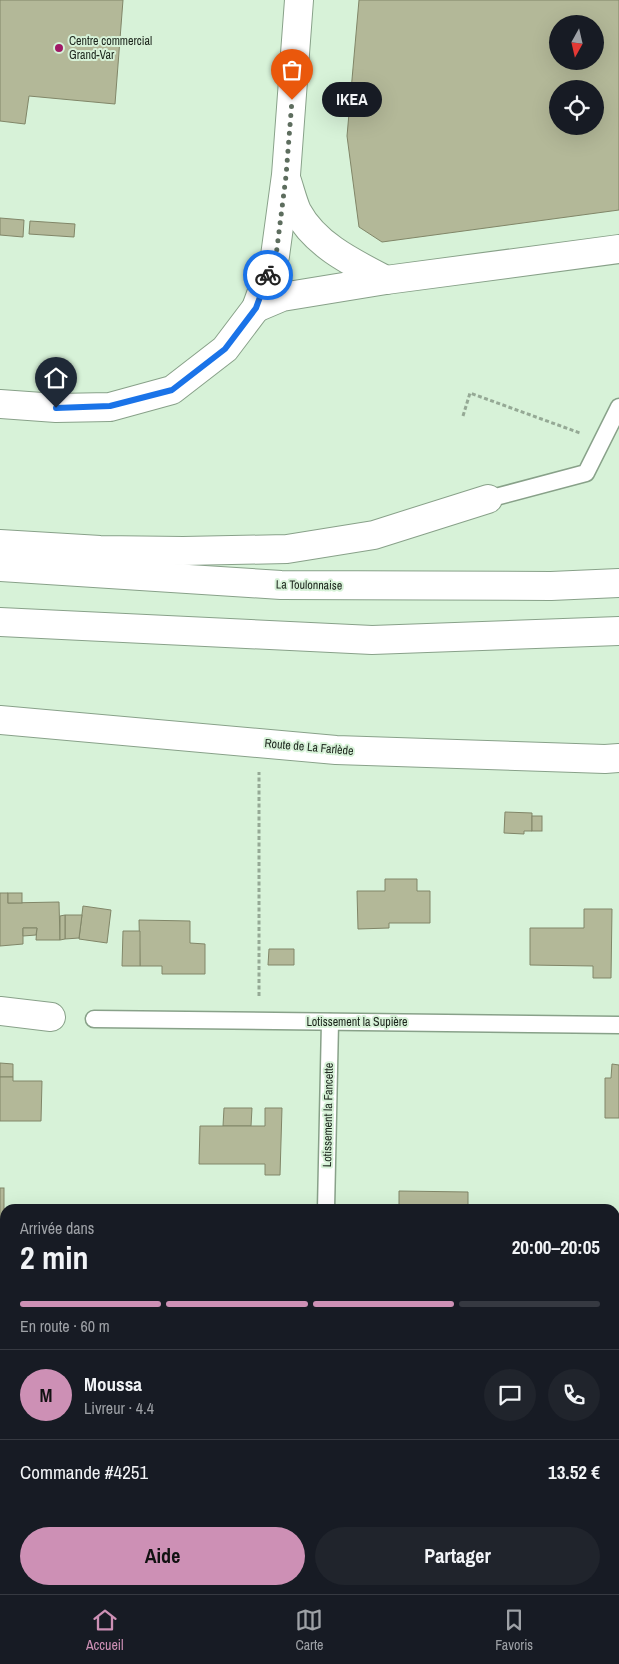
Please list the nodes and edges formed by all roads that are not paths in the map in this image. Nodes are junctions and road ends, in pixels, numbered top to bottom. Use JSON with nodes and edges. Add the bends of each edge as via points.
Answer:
{"nodes":[{"id":1,"x":299,"y":0,"type":"edge"},
{"id":2,"x":286,"y":176,"type":"junction"},
{"id":3,"x":619,"y":249,"type":"edge"},
{"id":4,"x":386,"y":280,"type":"junction"},
{"id":5,"x":256,"y":308,"type":"junction"},
{"id":6,"x":0,"y":404,"type":"edge"},
{"id":7,"x":619,"y":407,"type":"edge"},
{"id":8,"x":488,"y":499,"type":"joint"},
{"id":9,"x":0,"y":544,"type":"edge"},
{"id":10,"x":0,"y":567,"type":"edge"},
{"id":11,"x":619,"y":583,"type":"edge"},
{"id":12,"x":0,"y":622,"type":"edge"},
{"id":13,"x":619,"y":631,"type":"edge"},
{"id":14,"x":0,"y":720,"type":"edge"},
{"id":15,"x":619,"y":758,"type":"edge"},
{"id":16,"x":0,"y":1011,"type":"edge"},
{"id":17,"x":51,"y":1017,"type":"dead end"},
{"id":18,"x":94,"y":1020,"type":"dead end"},
{"id":19,"x":330,"y":1022,"type":"junction"},
{"id":20,"x":619,"y":1025,"type":"edge"},
{"id":21,"x":326,"y":1204,"type":"edge"}],
"edges":[{"from":1,"to":2,"type":"main road"},
{"from":2,"to":4,"type":"main road","via":[[297,210],[312,232],[334,251]]},
{"from":2,"to":5,"type":"main road","via":[[276,256]]},
{"from":3,"to":4,"type":"main road"},
{"from":4,"to":5,"type":"main road","via":[[282,297]]},
{"from":5,"to":6,"type":"main road","via":[[225,349],[172,390],[110,406],[56,408]]},
{"from":7,"to":8,"type":"lane","via":[[586,474]]},
{"from":8,"to":9,"type":"main road","via":[[374,535],[287,549],[100,550]]},
{"from":10,"to":11,"type":"main road","name":"La Toulonnaise","via":[[281,585],[551,586]]},
{"from":12,"to":13,"type":"main road","via":[[372,640]]},
{"from":14,"to":15,"type":"main road","name":"Route de La Farlède","via":[[336,750]]},
{"from":16,"to":17,"type":"main road"},
{"from":18,"to":19,"type":"lane","name":"Lotissement la Supière"},
{"from":19,"to":20,"type":"lane","name":"Lotissement la Supière"},
{"from":19,"to":21,"type":"lane","name":"Lotissement la Fancette"}]}
